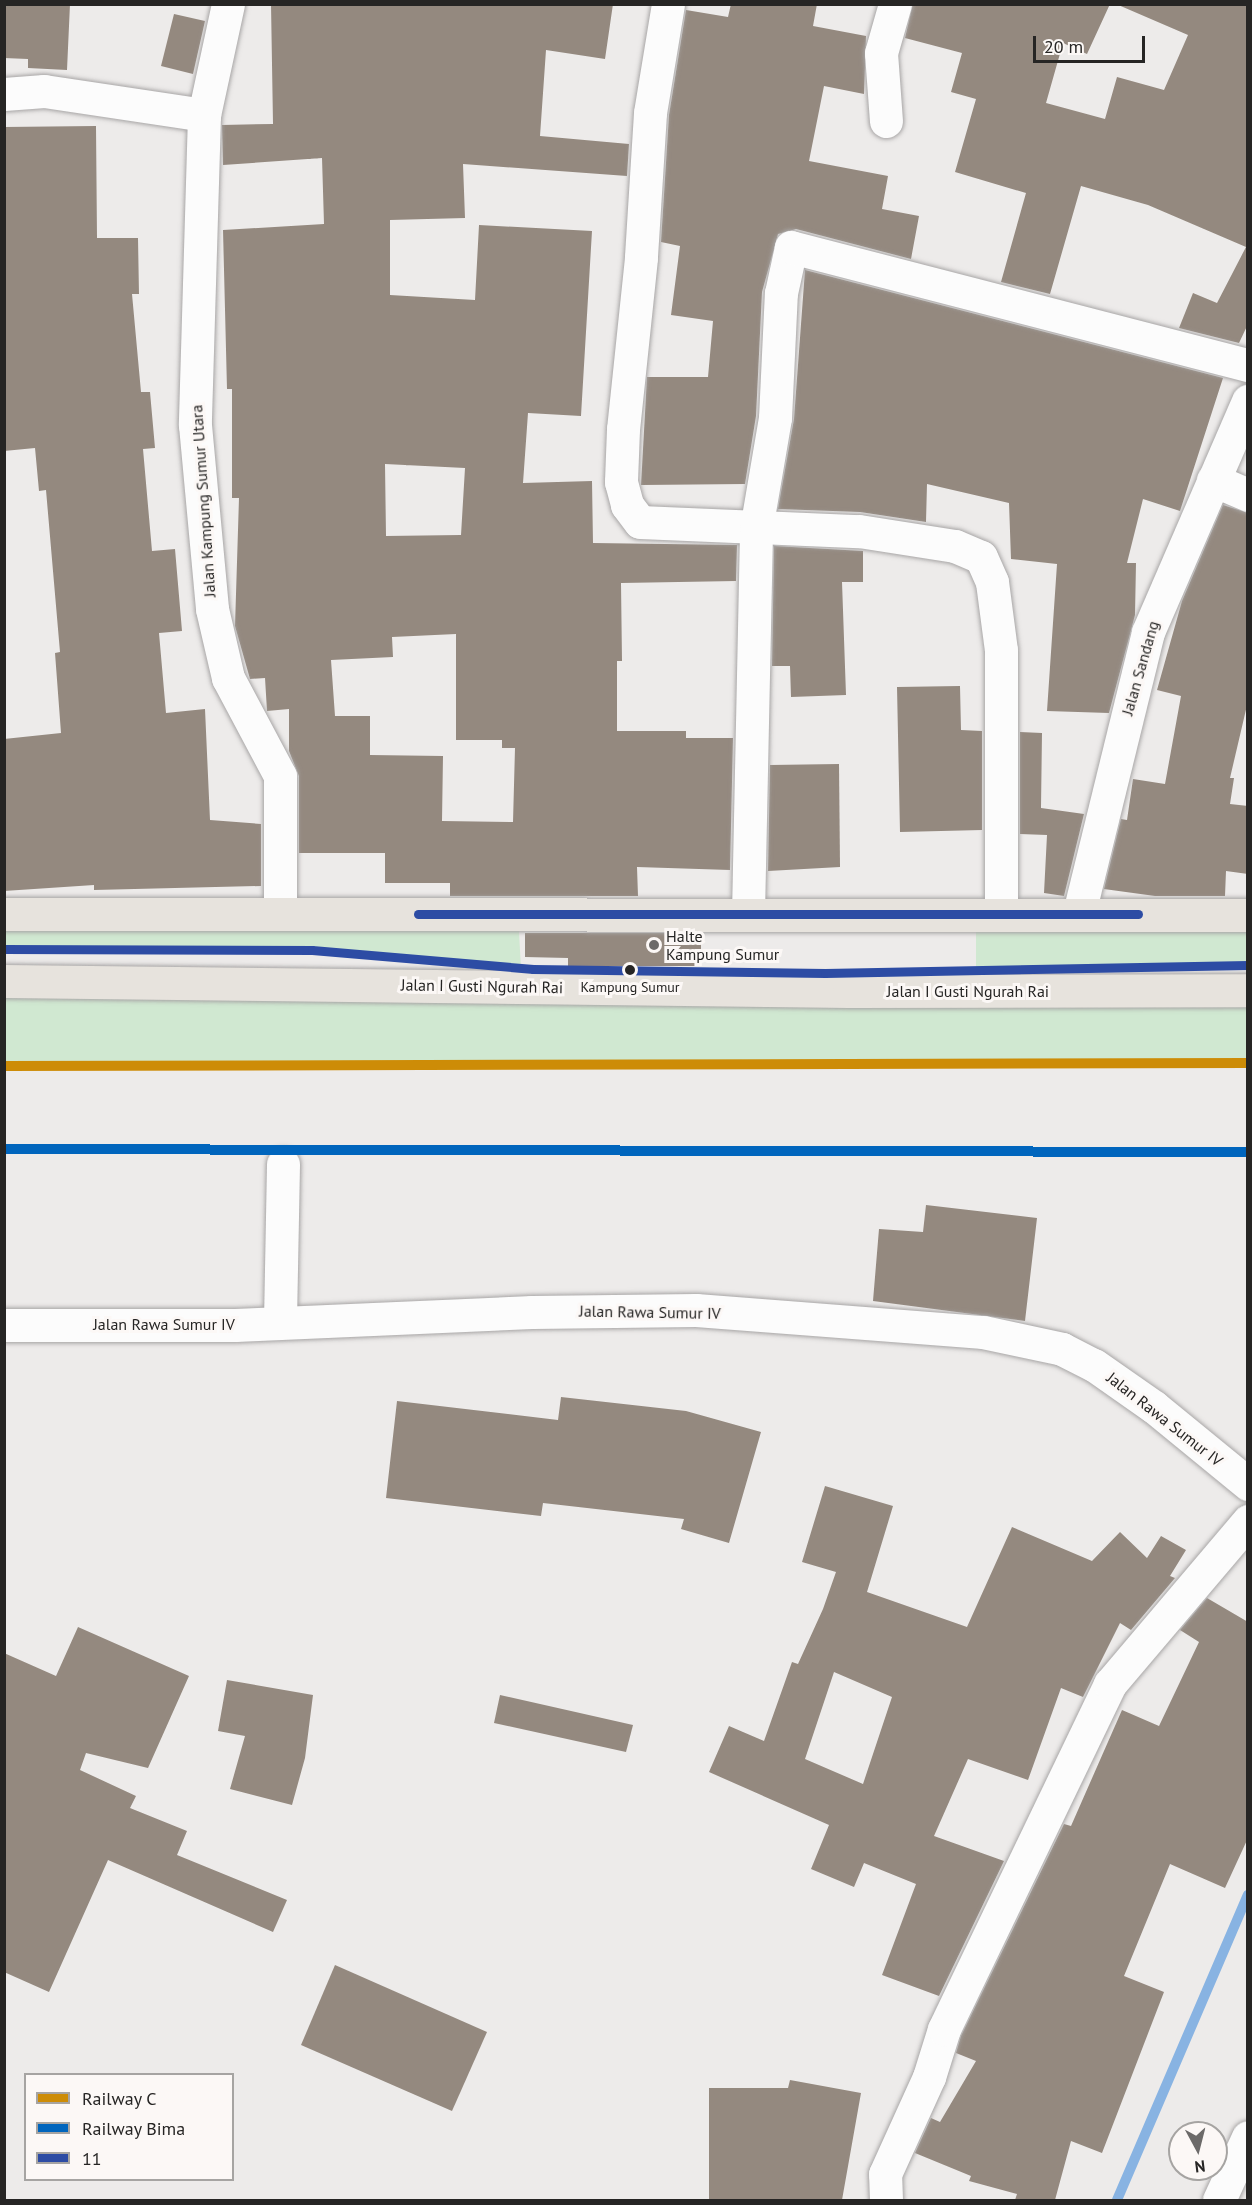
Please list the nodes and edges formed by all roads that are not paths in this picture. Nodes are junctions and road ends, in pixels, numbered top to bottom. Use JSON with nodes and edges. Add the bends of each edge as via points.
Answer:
{"nodes":[{"id":1,"x":228,"y":4,"type":"edge"},
{"id":2,"x":668,"y":4,"type":"edge"},
{"id":3,"x":895,"y":4,"type":"edge"},
{"id":4,"x":4,"y":94,"type":"edge"},
{"id":5,"x":204,"y":115,"type":"junction"},
{"id":6,"x":886,"y":121,"type":"dead end"},
{"id":7,"x":1248,"y":365,"type":"edge"},
{"id":8,"x":1246,"y":407,"type":"edge"},
{"id":9,"x":1213,"y":480,"type":"junction"},
{"id":10,"x":1248,"y":495,"type":"edge"},
{"id":11,"x":756,"y":529,"type":"junction"},
{"id":12,"x":4,"y":914,"type":"edge"},
{"id":13,"x":280,"y":914,"type":"junction"},
{"id":14,"x":748,"y":914,"type":"junction"},
{"id":15,"x":1000,"y":914,"type":"junction"},
{"id":16,"x":1079,"y":914,"type":"junction"},
{"id":17,"x":1248,"y":915,"type":"edge"},
{"id":18,"x":4,"y":981,"type":"edge"},
{"id":19,"x":1248,"y":990,"type":"edge"},
{"id":20,"x":283,"y":1164,"type":"dead end"},
{"id":21,"x":280,"y":1320,"type":"junction"},
{"id":22,"x":4,"y":1325,"type":"edge"},
{"id":23,"x":1248,"y":1484,"type":"edge"},
{"id":24,"x":1248,"y":1521,"type":"edge"},
{"id":25,"x":1248,"y":2137,"type":"edge"},
{"id":26,"x":886,"y":2200,"type":"edge"},
{"id":27,"x":1219,"y":2200,"type":"edge"}],
"edges":[{"from":1,"to":5,"type":"street","name":"Jalan Kampung Sumur Utara"},
{"from":2,"to":11,"type":"street","via":[[650,113],[621,482],[627,505],[639,522]]},
{"from":3,"to":6,"type":"street","via":[[881,53]]},
{"from":4,"to":5,"type":"street","via":[[64,93]]},
{"from":5,"to":13,"type":"street","name":"Jalan Kampung Sumur Utara","via":[[195,425],[202,523],[212,609],[228,678],[266,741],[280,776]]},
{"from":7,"to":11,"type":"street","via":[[793,246],[781,293],[775,418]]},
{"from":8,"to":9,"type":"street","name":"Jalan Sandang"},
{"from":9,"to":10,"type":"street"},
{"from":9,"to":16,"type":"street","name":"Jalan Sandang","via":[[1148,632]]},
{"from":11,"to":14,"type":"street"},
{"from":11,"to":15,"type":"street","via":[[859,531],[955,546],[981,557],[992,582],[1001,650]]},
{"from":12,"to":13,"type":"main road"},
{"from":13,"to":14,"type":"main road"},
{"from":14,"to":15,"type":"main road"},
{"from":15,"to":16,"type":"main road"},
{"from":16,"to":17,"type":"main road"},
{"from":18,"to":19,"type":"main road","name":"Jalan I Gusti Ngurah Rai","via":[[849,991]]},
{"from":20,"to":21,"type":"street"},
{"from":21,"to":22,"type":"street","name":"Jalan Rawa Sumur IV"},
{"from":21,"to":23,"type":"street","name":"Jalan Rawa Sumur IV","via":[[696,1310],[957,1329],[1032,1341],[1094,1365],[1154,1407]]},
{"from":24,"to":26,"type":"street","via":[[1110,1684],[944,2029],[928,2077],[885,2174]]},
{"from":25,"to":27,"type":"street"}]}
